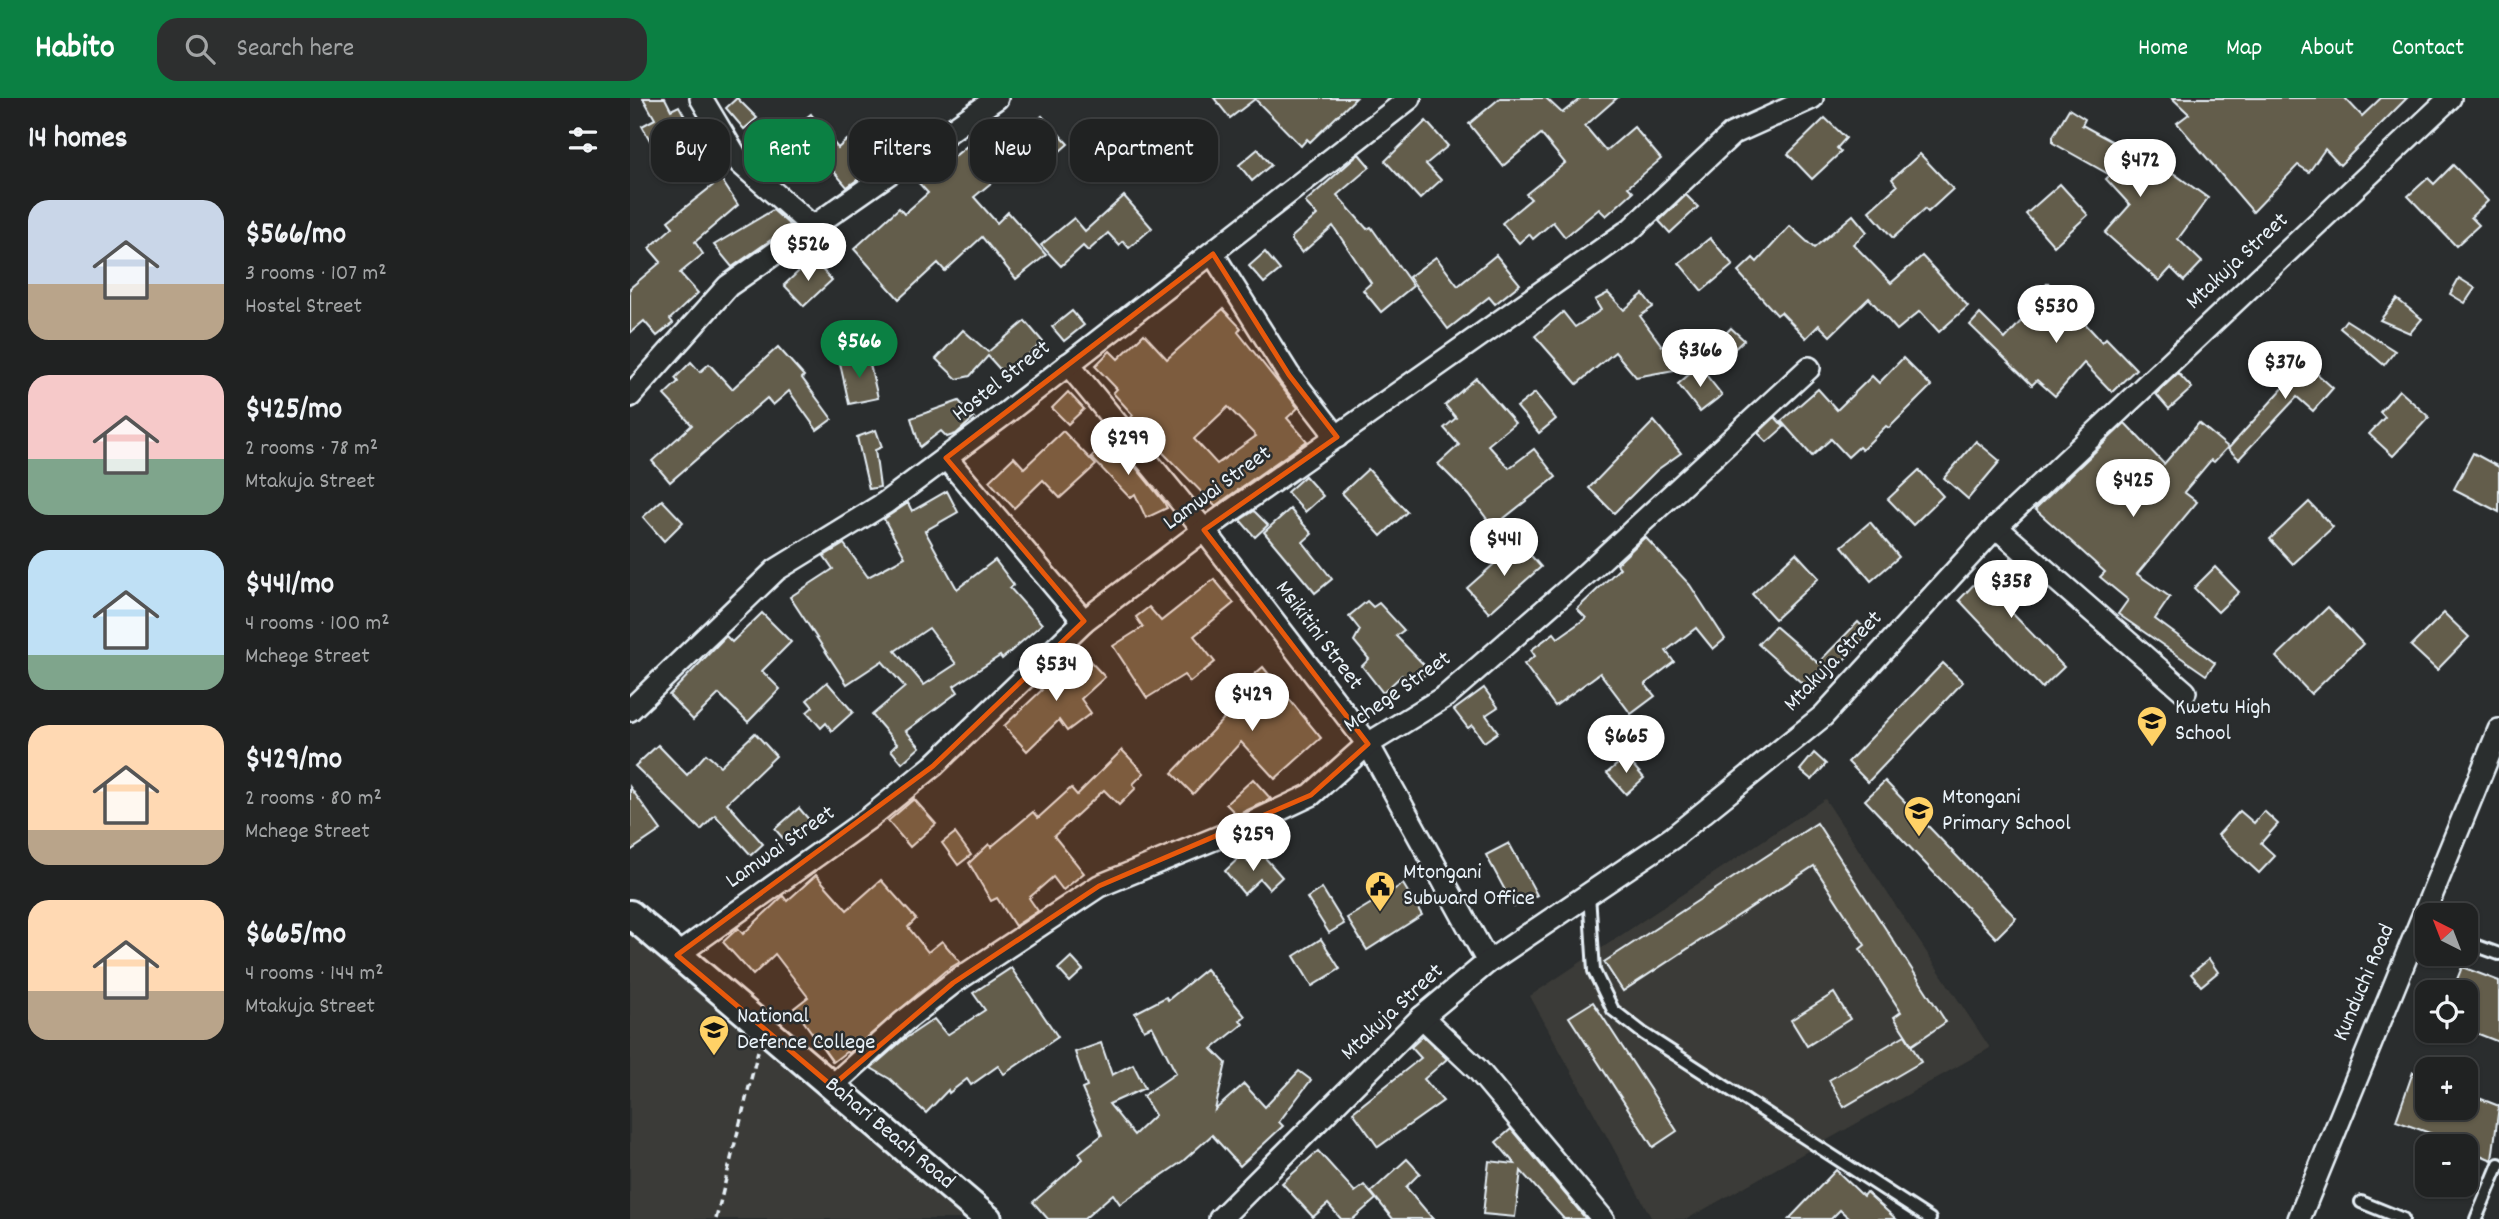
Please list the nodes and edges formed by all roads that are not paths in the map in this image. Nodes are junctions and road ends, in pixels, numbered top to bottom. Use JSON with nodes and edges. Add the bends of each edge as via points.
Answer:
{"nodes":[{"id":1,"x":701,"y":98,"type":"edge"},
{"id":2,"x":997,"y":98,"type":"edge"},
{"id":3,"x":1410,"y":98,"type":"edge"},
{"id":4,"x":1812,"y":98,"type":"edge"},
{"id":5,"x":2450,"y":98,"type":"edge"},
{"id":6,"x":814,"y":227,"type":"junction"},
{"id":7,"x":1213,"y":254,"type":"junction"},
{"id":8,"x":1068,"y":364,"type":"junction"},
{"id":9,"x":1810,"y":368,"type":"dead end"},
{"id":10,"x":630,"y":396,"type":"edge"},
{"id":11,"x":1337,"y":437,"type":"junction"},
{"id":12,"x":946,"y":458,"type":"junction"},
{"id":13,"x":1996,"y":527,"type":"junction"},
{"id":14,"x":1203,"y":530,"type":"junction"},
{"id":15,"x":1084,"y":621,"type":"junction"},
{"id":16,"x":2185,"y":692,"type":"dead end"},
{"id":17,"x":630,"y":710,"type":"edge"},
{"id":18,"x":1368,"y":744,"type":"junction"},
{"id":19,"x":2496,"y":745,"type":"edge"},
{"id":20,"x":1589,"y":894,"type":"junction"},
{"id":21,"x":2432,"y":903,"type":"edge"},
{"id":22,"x":630,"y":914,"type":"edge"},
{"id":23,"x":2415,"y":944,"type":"edge"},
{"id":24,"x":2478,"y":946,"type":"edge"},
{"id":25,"x":2499,"y":954,"type":"edge"},
{"id":26,"x":677,"y":955,"type":"junction"},
{"id":27,"x":1488,"y":962,"type":"junction"},
{"id":28,"x":1422,"y":1017,"type":"junction"},
{"id":29,"x":832,"y":1086,"type":"junction"},
{"id":30,"x":2499,"y":1164,"type":"edge"},
{"id":31,"x":2361,"y":1202,"type":"dead end"},
{"id":32,"x":988,"y":1219,"type":"edge"},
{"id":33,"x":1220,"y":1219,"type":"edge"},
{"id":34,"x":1603,"y":1219,"type":"edge"},
{"id":35,"x":1930,"y":1219,"type":"edge"},
{"id":36,"x":2299,"y":1219,"type":"edge"},
{"id":37,"x":2403,"y":1219,"type":"edge"},
{"id":38,"x":2476,"y":1219,"type":"edge"}],
"edges":[{"from":1,"to":6,"type":"street","via":[[740,163]]},
{"from":2,"to":6,"type":"street"},
{"from":3,"to":7,"type":"street","name":"Hostel Street"},
{"from":4,"to":11,"type":"street","name":"Lamwai Street","via":[[1732,134],[1631,229]]},
{"from":5,"to":13,"type":"street","name":"Mtakuja Street"},
{"from":6,"to":10,"type":"street","via":[[729,286]]},
{"from":7,"to":8,"type":"street","name":"Hostel Street"},
{"from":7,"to":11,"type":"street","via":[[1289,375]]},
{"from":8,"to":12,"type":"street","name":"Hostel Street"},
{"from":8,"to":14,"type":"street","name":"Msikitini Street"},
{"from":9,"to":18,"type":"street","name":"Mchege Street","via":[[1446,696]]},
{"from":11,"to":14,"type":"street","name":"Lamwai Street"},
{"from":12,"to":15,"type":"street"},
{"from":12,"to":17,"type":"street","name":"Hostel Street","via":[[885,503],[776,570]]},
{"from":13,"to":16,"type":"street"},
{"from":13,"to":20,"type":"street","name":"Mtakuja Street","via":[[1823,716],[1672,838]]},
{"from":14,"to":15,"type":"street","name":"Lamwai Street"},
{"from":14,"to":18,"type":"street","name":"Msikitini Street"},
{"from":15,"to":26,"type":"street","name":"Lamwai Street","via":[[933,766],[869,818]]},
{"from":18,"to":27,"type":"street","name":"Msikitini Street"},
{"from":18,"to":29,"type":"street","name":"Mchege Street","via":[[1311,795],[1099,886],[953,983]]},
{"from":19,"to":21,"type":"street","name":"Kunduchi Road"},
{"from":20,"to":27,"type":"street","name":"Mtakuja Street"},
{"from":20,"to":35,"type":"lane","via":[[1594,971],[1612,1010]]},
{"from":22,"to":26,"type":"street","name":"Bahari Beach Road"},
{"from":23,"to":36,"type":"street","name":"Kunduchi Road"},
{"from":24,"to":25,"type":"lane"},
{"from":26,"to":29,"type":"street","name":"Bahari Beach Road"},
{"from":27,"to":28,"type":"street","name":"Mtakuja Street"},
{"from":28,"to":33,"type":"street","name":"Mtakuja Street"},
{"from":28,"to":34,"type":"street","via":[[1478,1070]]},
{"from":29,"to":32,"type":"street","name":"Bahari Beach Road"},
{"from":30,"to":38,"type":"lane"},
{"from":31,"to":37,"type":"lane"}]}
